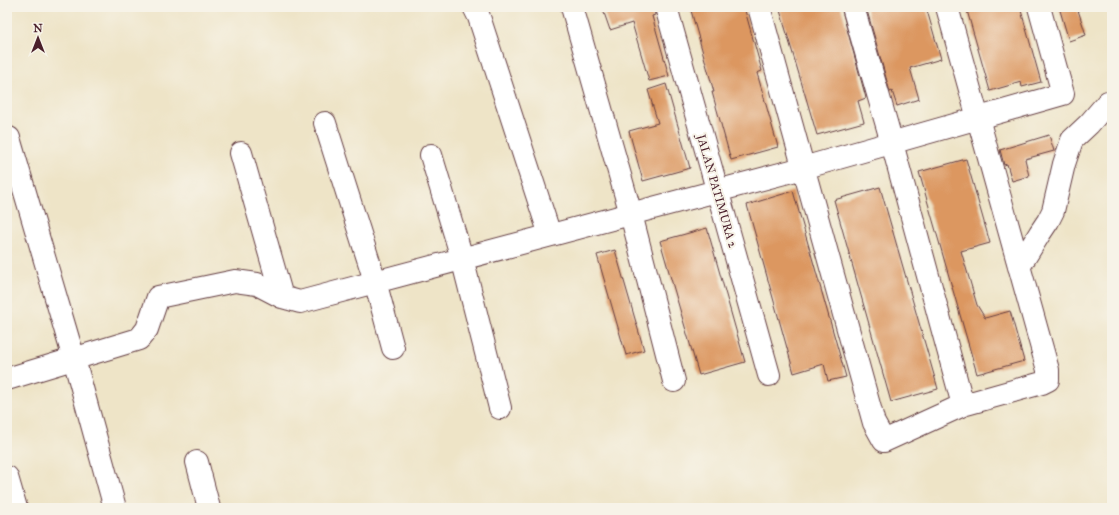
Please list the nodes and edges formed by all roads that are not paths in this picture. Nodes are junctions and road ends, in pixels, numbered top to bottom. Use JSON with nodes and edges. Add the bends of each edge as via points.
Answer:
{"nodes":[{"id":1,"x":474,"y":7,"type":"edge"},
{"id":2,"x":572,"y":7,"type":"edge"},
{"id":3,"x":666,"y":7,"type":"edge"},
{"id":4,"x":759,"y":7,"type":"edge"},
{"id":5,"x":853,"y":7,"type":"edge"},
{"id":6,"x":947,"y":7,"type":"edge"},
{"id":7,"x":1039,"y":7,"type":"edge"},
{"id":8,"x":1108,"y":102,"type":"dead end"},
{"id":9,"x":978,"y":119,"type":"junction"},
{"id":10,"x":325,"y":123,"type":"dead end"},
{"id":11,"x":7,"y":137,"type":"edge"},
{"id":12,"x":892,"y":143,"type":"junction"},
{"id":13,"x":241,"y":153,"type":"dead end"},
{"id":14,"x":431,"y":155,"type":"dead end"},
{"id":15,"x":803,"y":168,"type":"junction"},
{"id":16,"x":717,"y":190,"type":"junction"},
{"id":17,"x":630,"y":214,"type":"junction"},
{"id":18,"x":550,"y":235,"type":"junction"},
{"id":19,"x":462,"y":258,"type":"junction"},
{"id":20,"x":1019,"y":267,"type":"junction"},
{"id":21,"x":375,"y":281,"type":"junction"},
{"id":22,"x":282,"y":298,"type":"junction"},
{"id":23,"x":393,"y":348,"type":"dead end"},
{"id":24,"x":74,"y":359,"type":"junction"},
{"id":25,"x":769,"y":375,"type":"dead end"},
{"id":26,"x":7,"y":379,"type":"edge"},
{"id":27,"x":674,"y":381,"type":"dead end"},
{"id":28,"x":963,"y":405,"type":"junction"},
{"id":29,"x":500,"y":408,"type":"dead end"},
{"id":30,"x":197,"y":462,"type":"dead end"},
{"id":31,"x":7,"y":477,"type":"edge"},
{"id":32,"x":16,"y":508,"type":"edge"},
{"id":33,"x":115,"y":508,"type":"edge"},
{"id":34,"x":209,"y":508,"type":"edge"}],
"edges":[{"from":1,"to":18,"type":"street"},
{"from":2,"to":17,"type":"street"},
{"from":3,"to":16,"type":"street","name":"JALAN PATIMURA 2"},
{"from":4,"to":15,"type":"street"},
{"from":5,"to":12,"type":"street"},
{"from":6,"to":9,"type":"street"},
{"from":7,"to":9,"type":"street","via":[[1063,94]]},
{"from":8,"to":20,"type":"street","via":[[1072,140],[1053,211]]},
{"from":9,"to":12,"type":"street"},
{"from":9,"to":20,"type":"street"},
{"from":10,"to":21,"type":"street"},
{"from":11,"to":24,"type":"street"},
{"from":12,"to":15,"type":"street"},
{"from":12,"to":28,"type":"street"},
{"from":13,"to":22,"type":"street"},
{"from":14,"to":19,"type":"street"},
{"from":15,"to":16,"type":"street"},
{"from":15,"to":28,"type":"street","via":[[874,423],[884,441]]},
{"from":16,"to":17,"type":"street"},
{"from":16,"to":25,"type":"street","name":"JALAN PATIMURA 2"},
{"from":17,"to":18,"type":"street"},
{"from":17,"to":27,"type":"street"},
{"from":18,"to":19,"type":"street"},
{"from":19,"to":21,"type":"street"},
{"from":19,"to":29,"type":"street"},
{"from":20,"to":28,"type":"street","via":[[1048,370],[1048,380]]},
{"from":21,"to":22,"type":"street","via":[[300,302]]},
{"from":21,"to":23,"type":"street"},
{"from":22,"to":24,"type":"street","via":[[257,284],[235,281],[158,297],[147,329],[139,339]]},
{"from":24,"to":26,"type":"street"},
{"from":24,"to":33,"type":"street"},
{"from":30,"to":34,"type":"street"},
{"from":31,"to":32,"type":"street"}]}
